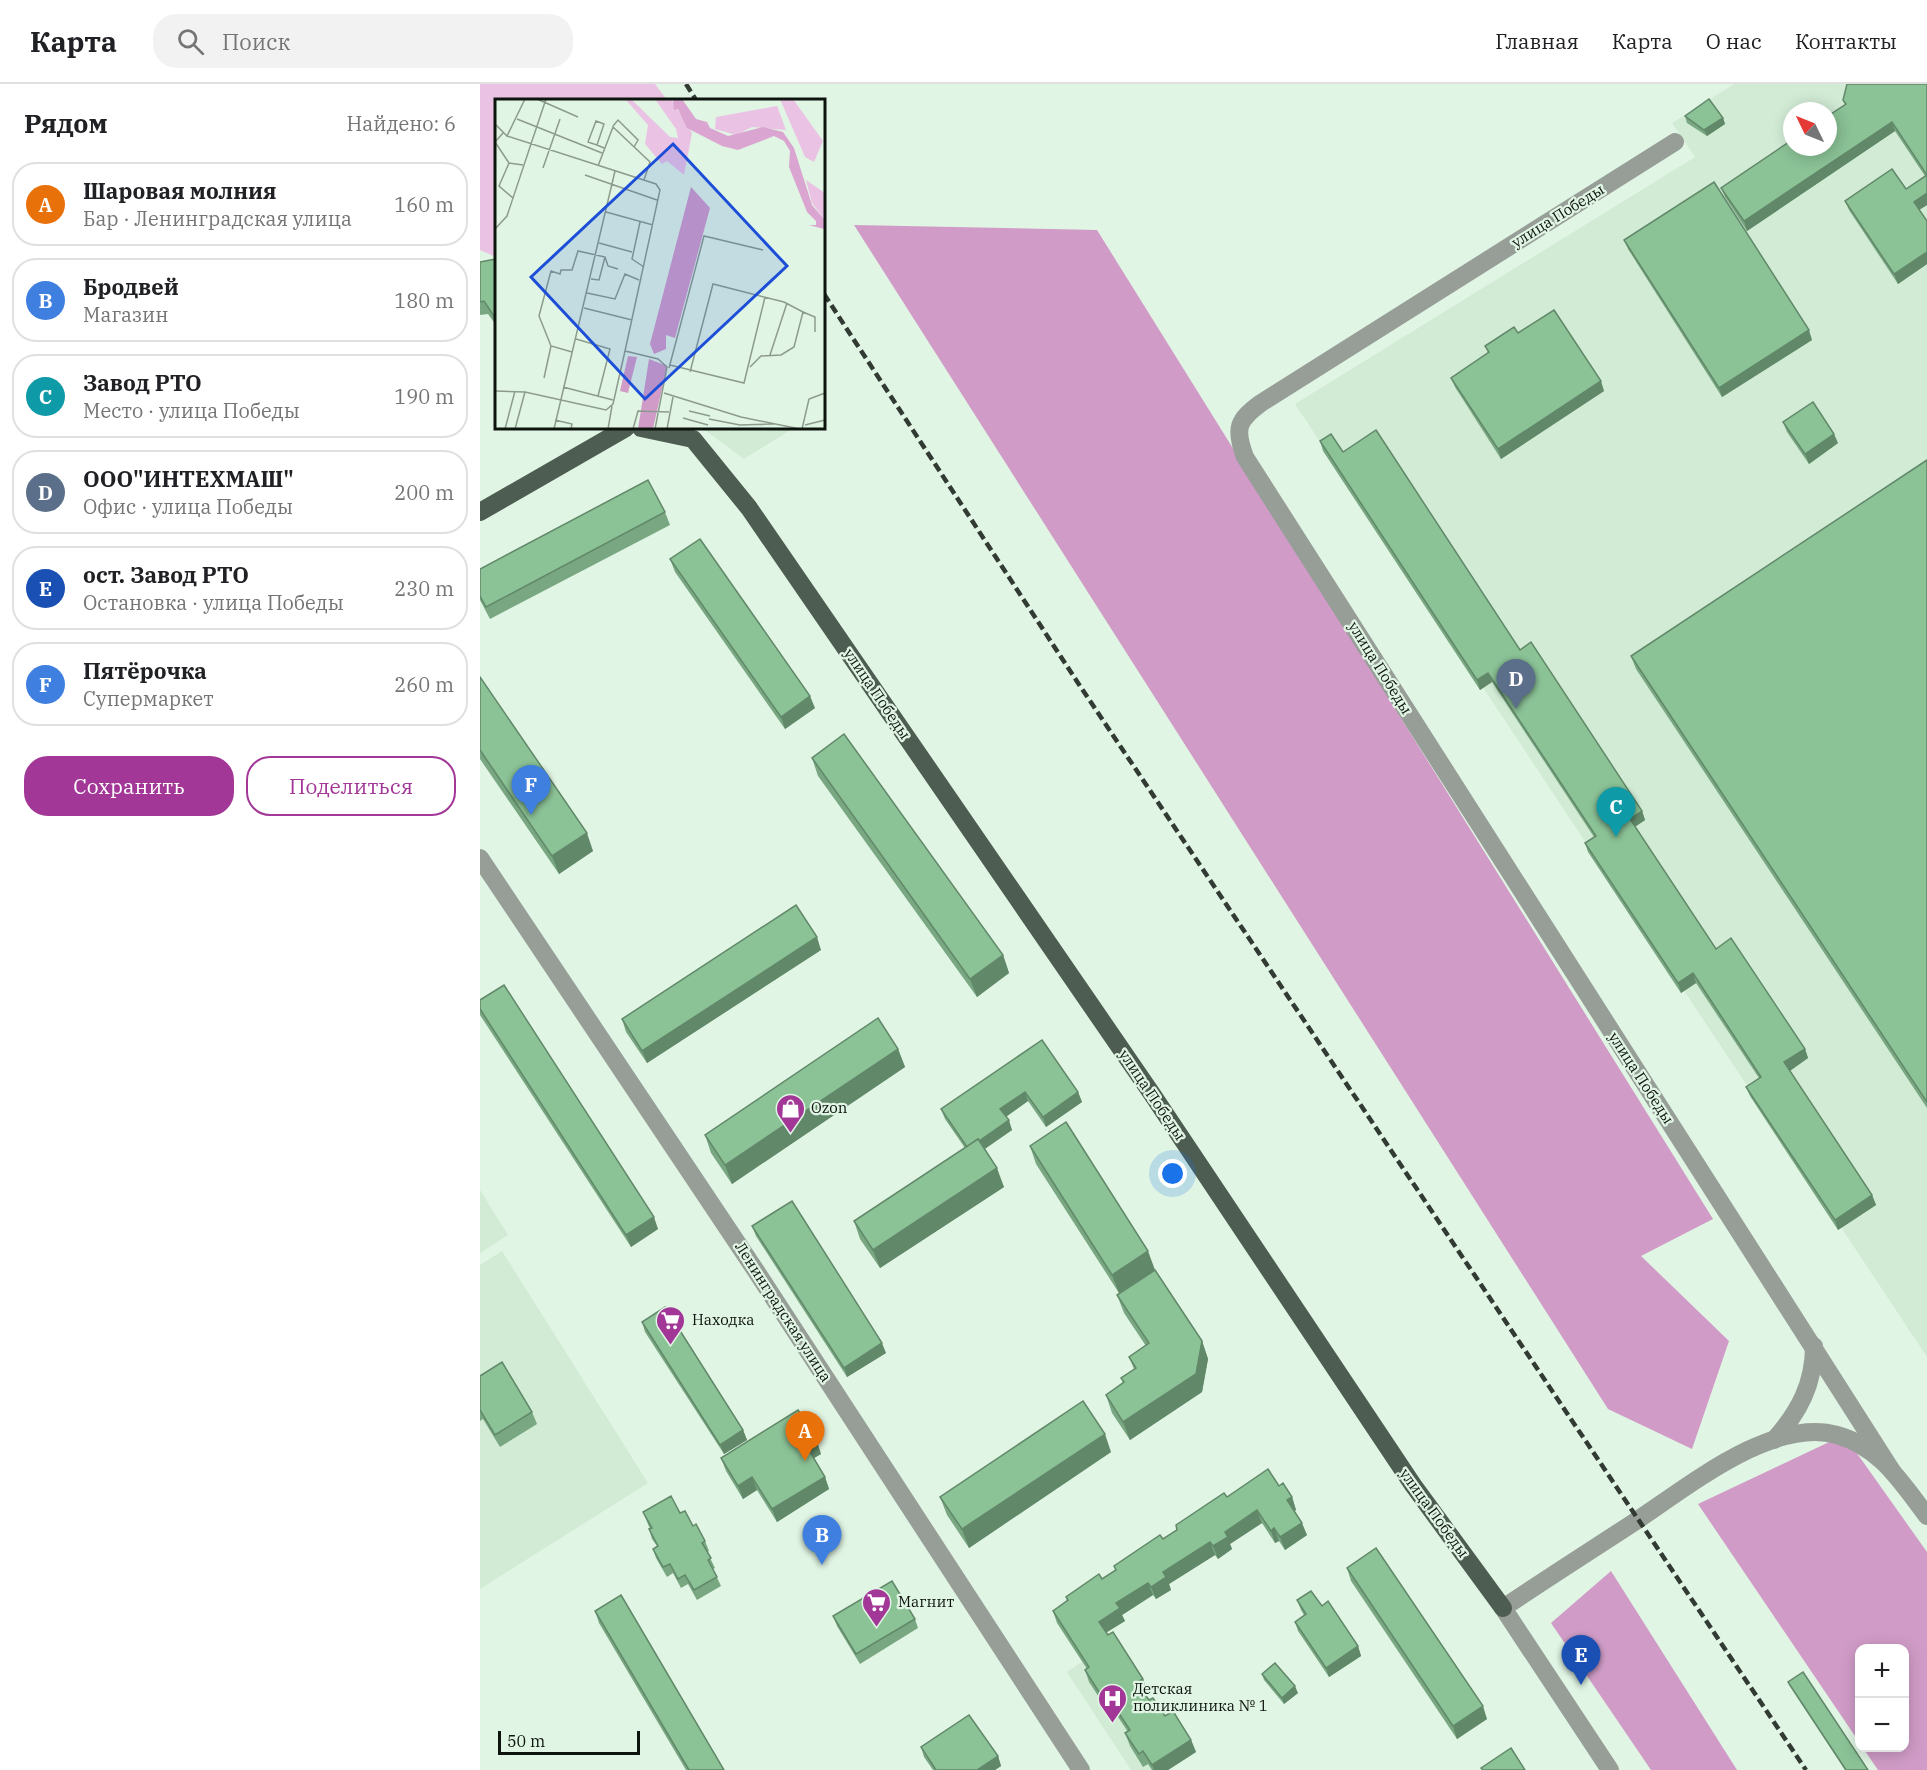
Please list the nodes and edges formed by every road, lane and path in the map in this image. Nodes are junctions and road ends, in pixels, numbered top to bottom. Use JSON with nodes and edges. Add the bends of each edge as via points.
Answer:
{"nodes":[{"id":1,"x":1675,"y":142,"type":"dead end"},
{"id":2,"x":624,"y":429,"type":"edge"},
{"id":3,"x":645,"y":429,"type":"edge"},
{"id":4,"x":480,"y":512,"type":"edge"},
{"id":5,"x":480,"y":858,"type":"edge"},
{"id":6,"x":1814,"y":1346,"type":"junction"},
{"id":7,"x":1773,"y":1441,"type":"junction"},
{"id":8,"x":1892,"y":1470,"type":"junction"},
{"id":9,"x":1927,"y":1516,"type":"edge"},
{"id":10,"x":1503,"y":1608,"type":"junction"},
{"id":11,"x":1081,"y":1770,"type":"edge"},
{"id":12,"x":1610,"y":1770,"type":"edge"}],
"edges":[{"from":1,"to":6,"type":"street","name":"улица Победы","via":[[1262,403],[1243,417],[1238,435],[1245,457]]},
{"from":2,"to":4,"type":"main road"},
{"from":3,"to":10,"type":"main road","name":"улица Победы","via":[[693,439],[762,527],[1152,1094],[1413,1485]]},
{"from":5,"to":11,"type":"street","name":"Ленинградская улица","via":[[756,1271]]},
{"from":6,"to":7,"type":"street","name":"улица Победы","via":[[1813,1366],[1801,1404]]},
{"from":6,"to":8,"type":"street","name":"улица Победы"},
{"from":7,"to":8,"type":"street","name":"улица Победы","via":[[1800,1432],[1837,1435],[1873,1451]]},
{"from":7,"to":10,"type":"street","name":"улица Победы","via":[[1708,1472]]},
{"from":8,"to":9,"type":"street","name":"улица Победы"},
{"from":10,"to":12,"type":"street","name":"улица Победы"}]}
